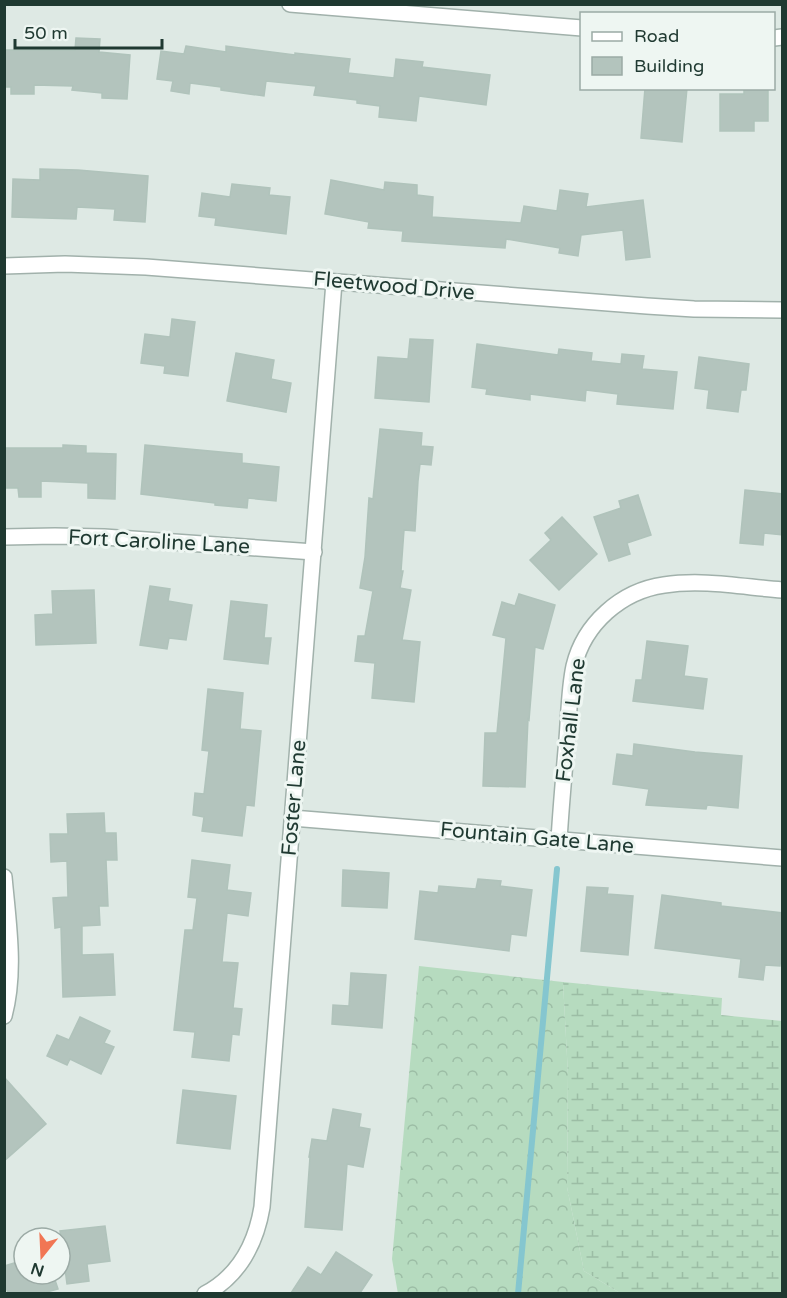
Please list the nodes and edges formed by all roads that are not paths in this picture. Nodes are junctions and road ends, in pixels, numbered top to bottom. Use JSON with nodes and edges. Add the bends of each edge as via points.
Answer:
{"nodes":[{"id":1,"x":290,"y":4,"type":"edge"},
{"id":2,"x":580,"y":28,"type":"edge"},
{"id":3,"x":4,"y":266,"type":"edge"},
{"id":4,"x":334,"y":282,"type":"junction"},
{"id":5,"x":783,"y":310,"type":"edge"},
{"id":6,"x":4,"y":537,"type":"edge"},
{"id":7,"x":314,"y":552,"type":"junction"},
{"id":8,"x":783,"y":590,"type":"edge"},
{"id":9,"x":292,"y":818,"type":"junction"},
{"id":10,"x":559,"y":840,"type":"junction"},
{"id":11,"x":783,"y":858,"type":"edge"},
{"id":12,"x":4,"y":877,"type":"edge"},
{"id":13,"x":4,"y":1016,"type":"edge"},
{"id":14,"x":204,"y":1293,"type":"edge"}],
"edges":[{"from":1,"to":2,"type":"street"},
{"from":3,"to":4,"type":"street","name":"Fleetwood Drive","via":[[146,267]]},
{"from":4,"to":5,"type":"street","name":"Fleetwood Drive","via":[[694,309]]},
{"from":4,"to":7,"type":"street","name":"Foster Lane"},
{"from":6,"to":7,"type":"street","name":"Fort Caroline Lane","via":[[104,537]]},
{"from":7,"to":9,"type":"street","name":"Foster Lane"},
{"from":8,"to":10,"type":"street","name":"Foxhall Lane","via":[[704,583],[663,585],[623,599],[594,624],[581,647],[573,674]]},
{"from":9,"to":10,"type":"street","name":"Fountain Gate Lane"},
{"from":9,"to":14,"type":"street","name":"Foster Lane","via":[[259,1222],[238,1265]]},
{"from":10,"to":11,"type":"street","name":"Fountain Gate Lane"},
{"from":12,"to":13,"type":"street","via":[[11,975]]}]}
